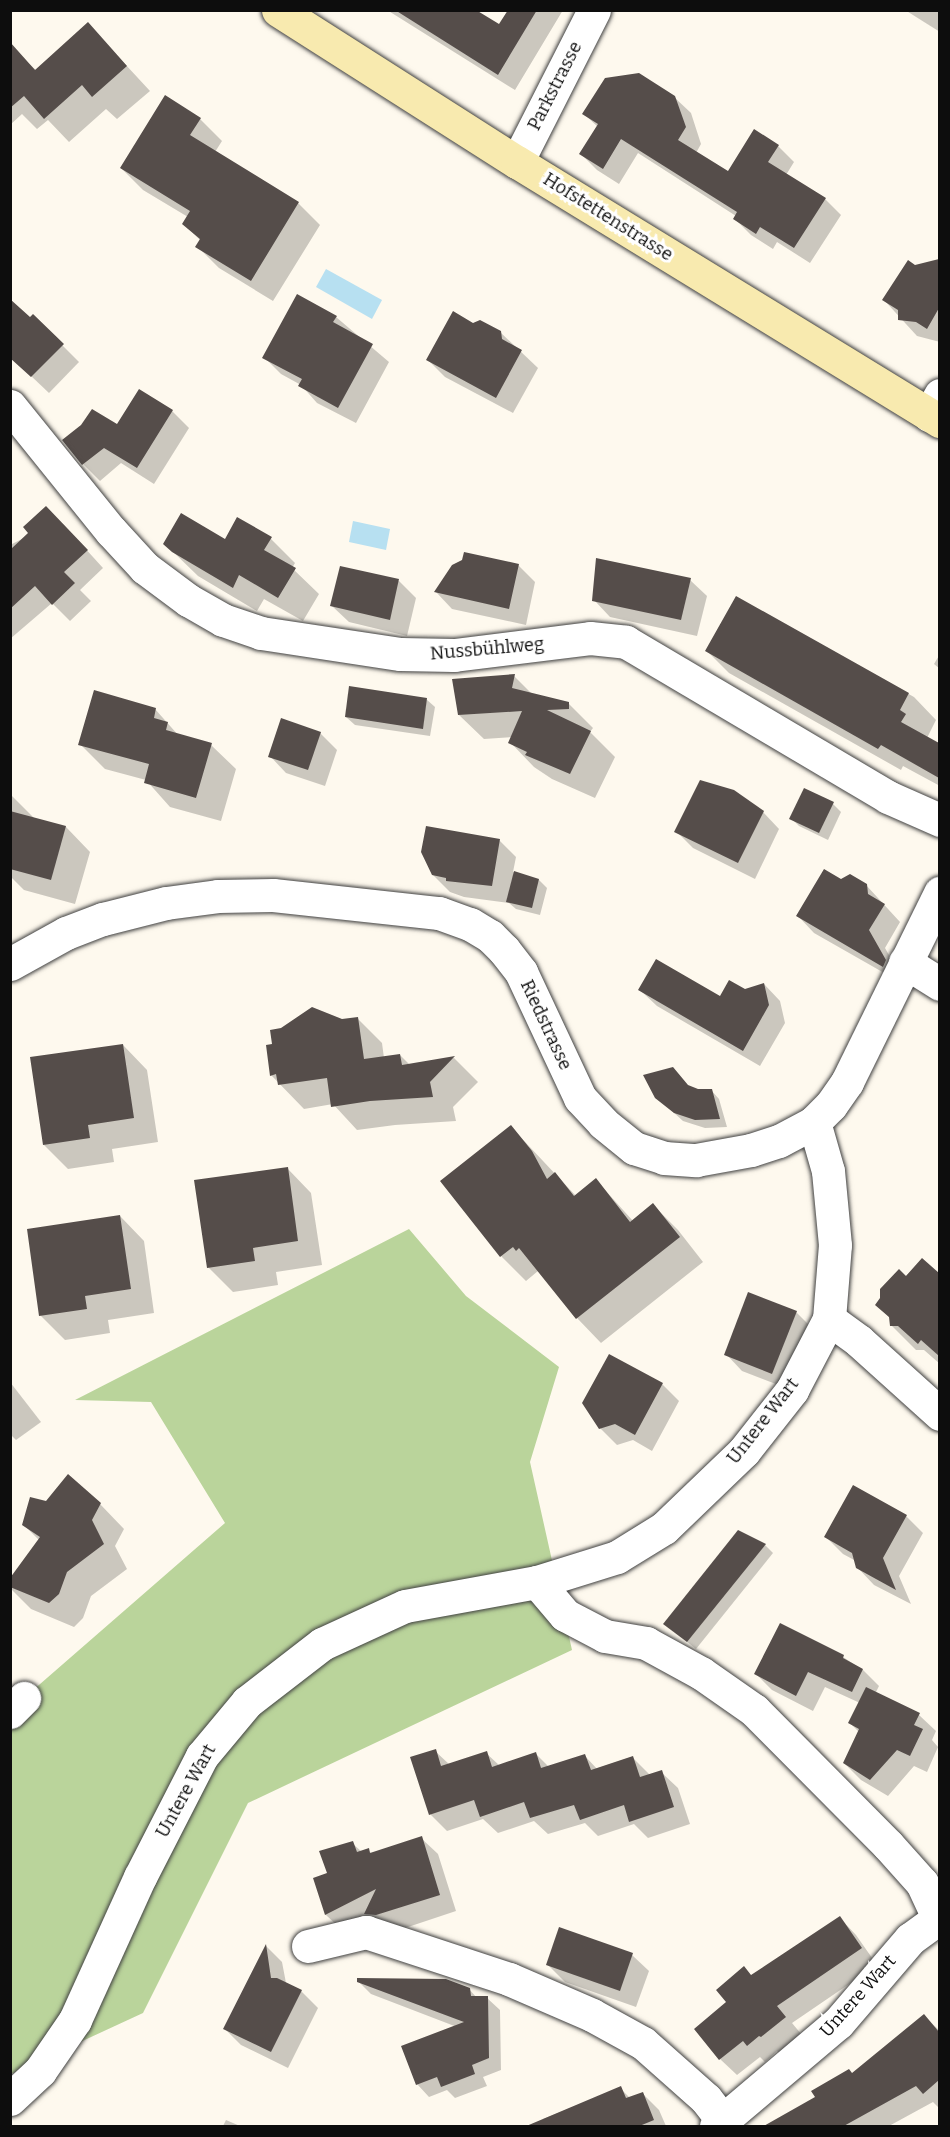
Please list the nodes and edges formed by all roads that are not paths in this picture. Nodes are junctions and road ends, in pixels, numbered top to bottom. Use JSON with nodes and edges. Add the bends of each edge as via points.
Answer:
{"nodes":[{"id":1,"x":278,"y":10,"type":"edge"},
{"id":2,"x":594,"y":10,"type":"edge"},
{"id":3,"x":517,"y":162,"type":"junction"},
{"id":4,"x":10,"y":406,"type":"edge"},
{"id":5,"x":936,"y":410,"type":"edge"},
{"id":6,"x":939,"y":820,"type":"edge"},
{"id":7,"x":939,"y":893,"type":"edge"},
{"id":8,"x":905,"y":962,"type":"junction"},
{"id":9,"x":10,"y":964,"type":"edge"},
{"id":10,"x":939,"y":984,"type":"edge"},
{"id":11,"x":814,"y":1122,"type":"junction"},
{"id":12,"x":829,"y":1319,"type":"junction"},
{"id":13,"x":939,"y":1414,"type":"edge"},
{"id":14,"x":537,"y":1582,"type":"junction"},
{"id":15,"x":939,"y":1917,"type":"edge"},
{"id":16,"x":308,"y":1946,"type":"dead end"},
{"id":17,"x":10,"y":2099,"type":"edge"},
{"id":18,"x":719,"y":2124,"type":"edge"}],
"edges":[{"from":1,"to":3,"type":"main road","name":"Hofstettenstrasse"},
{"from":2,"to":3,"type":"street","name":"Parkstrasse"},
{"from":3,"to":5,"type":"main road","name":"Hofstettenstrasse"},
{"from":4,"to":6,"type":"street","name":"Nussbühlweg","via":[[145,568],[223,620],[261,633],[400,654],[454,656],[590,638],[626,642],[888,797]]},
{"from":7,"to":8,"type":"street","name":"Riedstrasse"},
{"from":8,"to":10,"type":"street"},
{"from":8,"to":11,"type":"street","name":"Riedstrasse","via":[[847,1082]]},
{"from":9,"to":11,"type":"street","name":"Riedstrasse","via":[[66,933],[103,919],[207,897],[273,895],[439,913],[470,924],[504,950],[521,972],[580,1098],[634,1148],[664,1158],[696,1160],[779,1141]]},
{"from":11,"to":12,"type":"street","name":"Untere Wart","via":[[828,1171],[834,1235]]},
{"from":12,"to":13,"type":"street","via":[[860,1341]]},
{"from":12,"to":14,"type":"street","name":"Untere Wart","via":[[792,1390],[744,1451],[664,1528],[617,1557]]},
{"from":14,"to":15,"type":"street","name":"Untere Wart","via":[[565,1615],[605,1636],[646,1642],[701,1673],[754,1710],[922,1883]]},
{"from":14,"to":17,"type":"street","name":"Untere Wart","via":[[405,1606],[322,1644],[247,1702],[202,1756],[140,1877],[75,2020],[40,2071]]},
{"from":15,"to":18,"type":"street","name":"Untere Wart","via":[[910,1939],[838,2023]]},
{"from":16,"to":18,"type":"street","name":"Untere Wart","via":[[366,1932],[509,1979],[592,2015],[643,2043],[706,2099]]}]}
